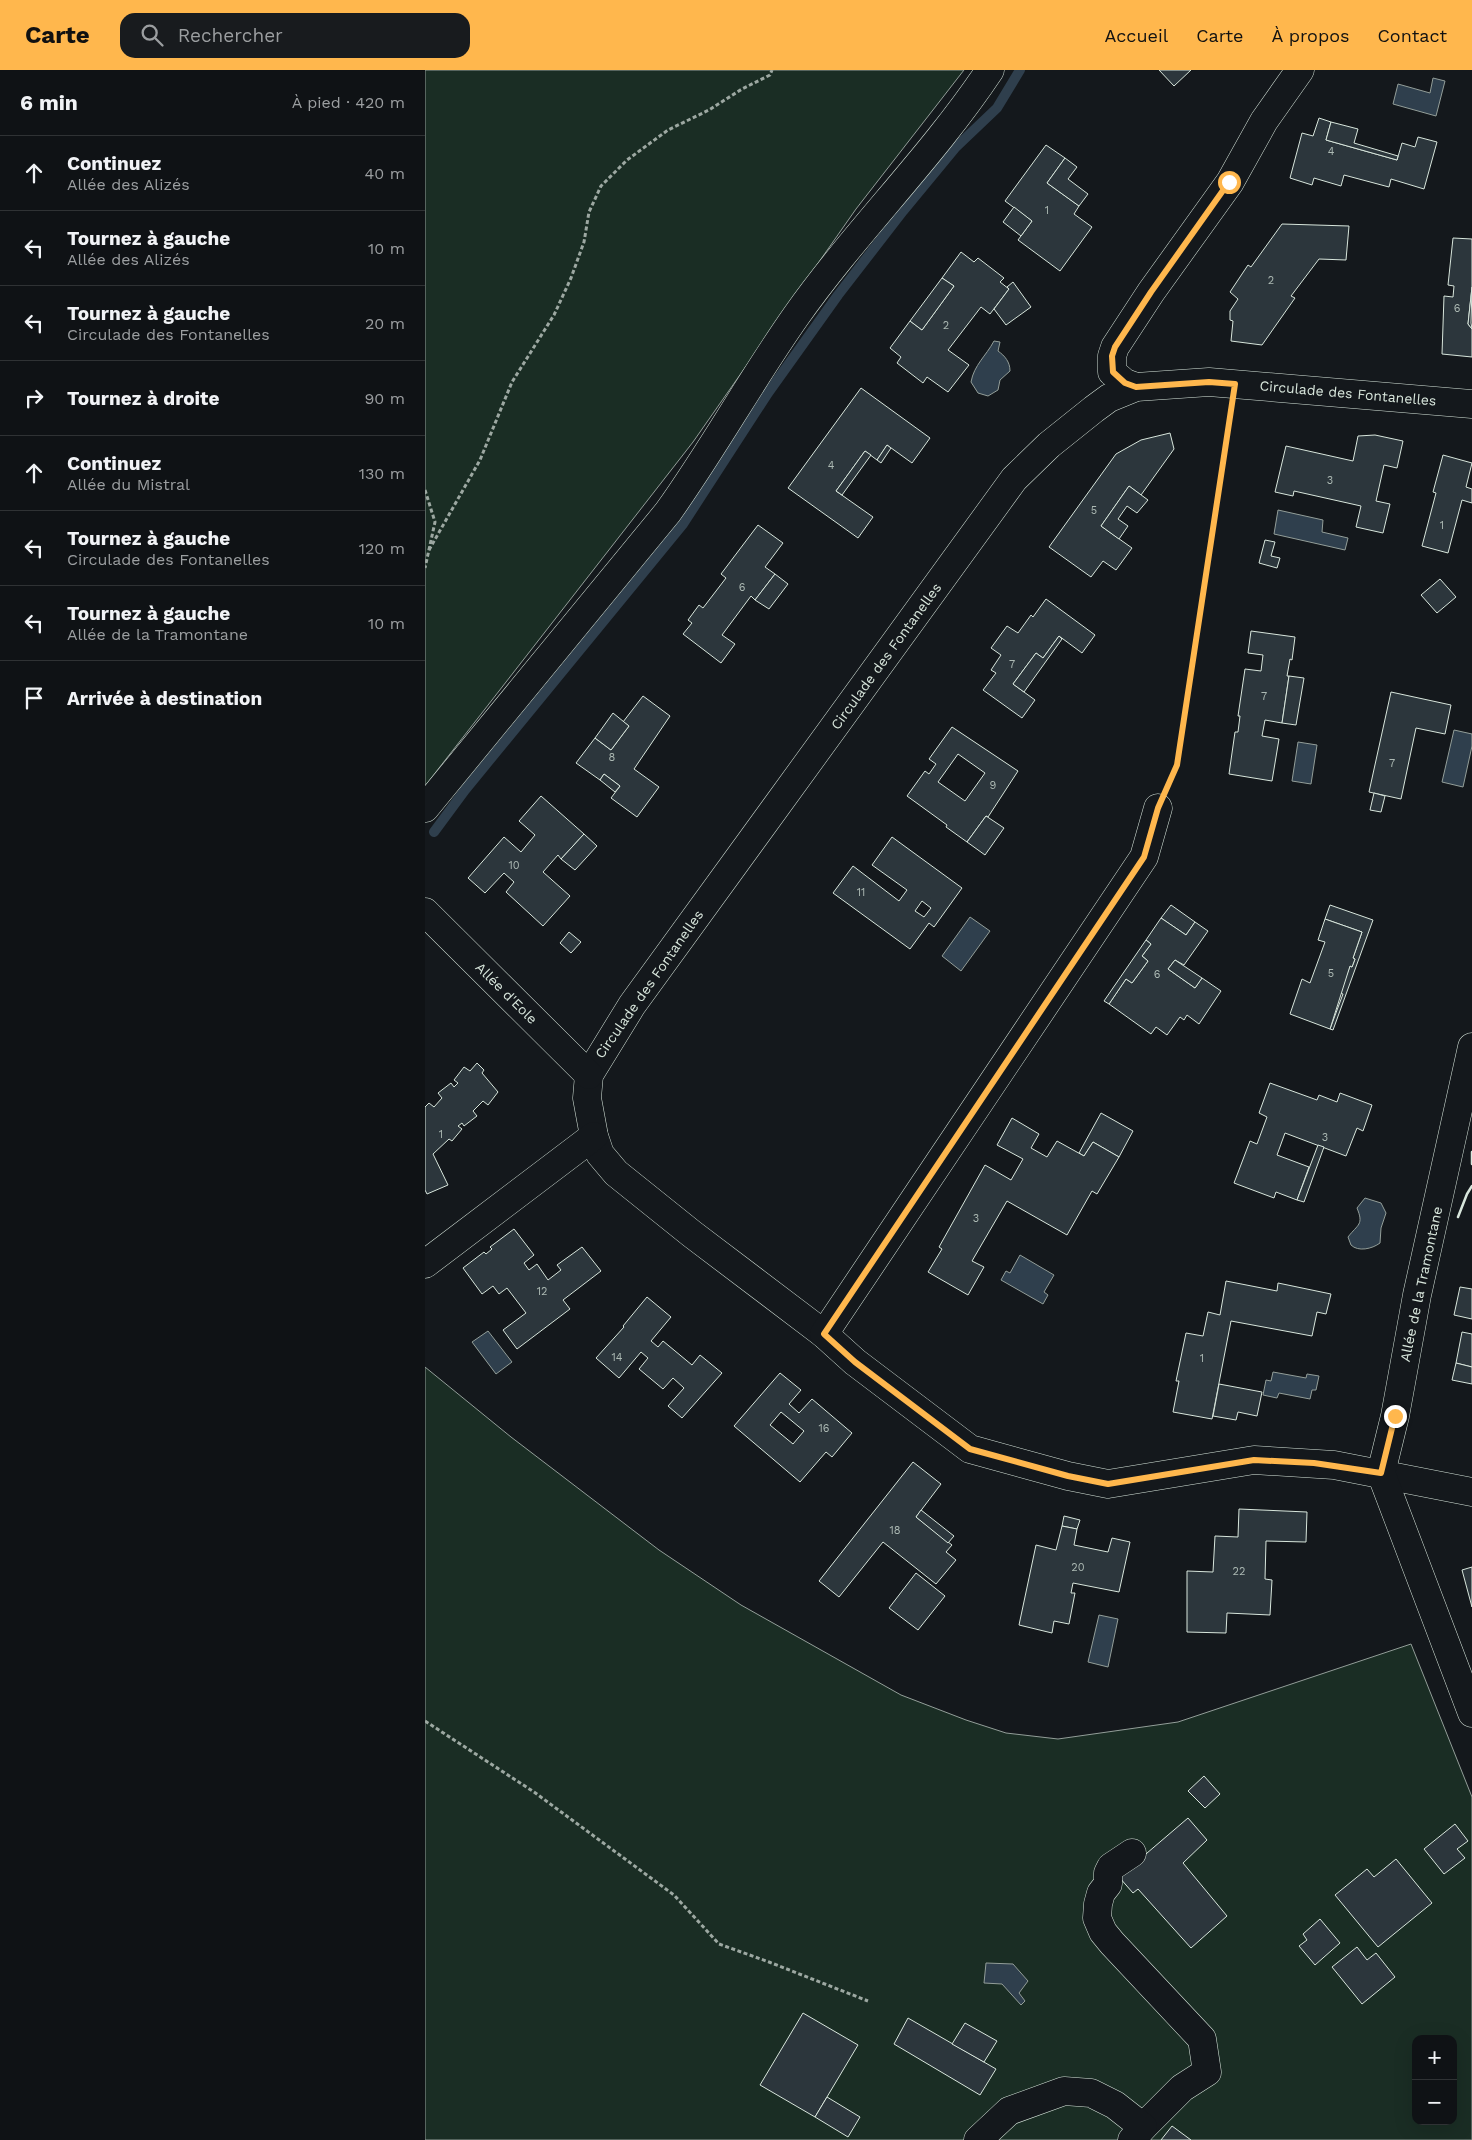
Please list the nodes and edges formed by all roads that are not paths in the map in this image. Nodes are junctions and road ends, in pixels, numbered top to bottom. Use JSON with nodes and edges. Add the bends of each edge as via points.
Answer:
{"nodes":[{"id":1,"x":990,"y":70,"type":"edge"},
{"id":2,"x":1300,"y":70,"type":"edge"},
{"id":3,"x":1136,"y":387,"type":"junction"},
{"id":4,"x":1472,"y":404,"type":"edge"},
{"id":5,"x":425,"y":808,"type":"edge"},
{"id":6,"x":1158,"y":808,"type":"road end"},
{"id":7,"x":425,"y":912,"type":"edge"},
{"id":8,"x":1472,"y":1047,"type":"edge"},
{"id":9,"x":589,"y":1075,"type":"junction"},
{"id":10,"x":1467,"y":1094,"type":"edge"},
{"id":11,"x":594,"y":1136,"type":"junction"},
{"id":12,"x":425,"y":1264,"type":"edge"},
{"id":13,"x":824,"y":1334,"type":"junction"},
{"id":14,"x":1381,"y":1473,"type":"junction"},
{"id":15,"x":1472,"y":1492,"type":"edge"},
{"id":16,"x":1472,"y":1714,"type":"edge"},
{"id":17,"x":1132,"y":1853,"type":"dead end"},
{"id":18,"x":1137,"y":2133,"type":"edge"},
{"id":19,"x":979,"y":2140,"type":"edge"}],
"edges":[{"from":1,"to":5,"type":"street","via":[[968,103],[796,316],[668,512]]},
{"from":2,"to":3,"type":"street","via":[[1264,121],[1229,182],[1115,347],[1113,372],[1125,383]]},
{"from":3,"to":4,"type":"street","name":"Circulade des Fontanelles","via":[[1209,382]]},
{"from":3,"to":9,"type":"street","name":"Circulade des Fontanelles","via":[[1109,398],[1094,409],[1049,445],[1014,479],[632,1005]]},
{"from":6,"to":13,"type":"street","via":[[1144,857]]},
{"from":7,"to":9,"type":"street","name":"Allée d'Eole"},
{"from":8,"to":10,"type":"street","name":"Allée de la Tramontane"},
{"from":9,"to":11,"type":"street","name":"Circulade des Fontanelles","via":[[587,1098]]},
{"from":10,"to":14,"type":"street","name":"Allée de la Tramontane","via":[[1417,1295]]},
{"from":11,"to":12,"type":"street"},
{"from":11,"to":13,"type":"street","name":"Circulade des Fontanelles","via":[[600,1154],[616,1173]]},
{"from":13,"to":14,"type":"street","name":"Circulade des Fontanelles","via":[[855,1362],[970,1449],[1068,1476],[1108,1484],[1254,1460],[1314,1463]]},
{"from":14,"to":15,"type":"street","name":"Circulade des Fontanelles"},
{"from":14,"to":16,"type":"street"},
{"from":17,"to":18,"type":"street","via":[[1111,1867],[1108,1884],[1101,1893],[1097,1918],[1111,1943],[1202,2039],[1207,2072],[1182,2088]]},
{"from":18,"to":19,"type":"street","via":[[1115,2105],[1091,2093],[1064,2091],[1009,2111]]}]}
